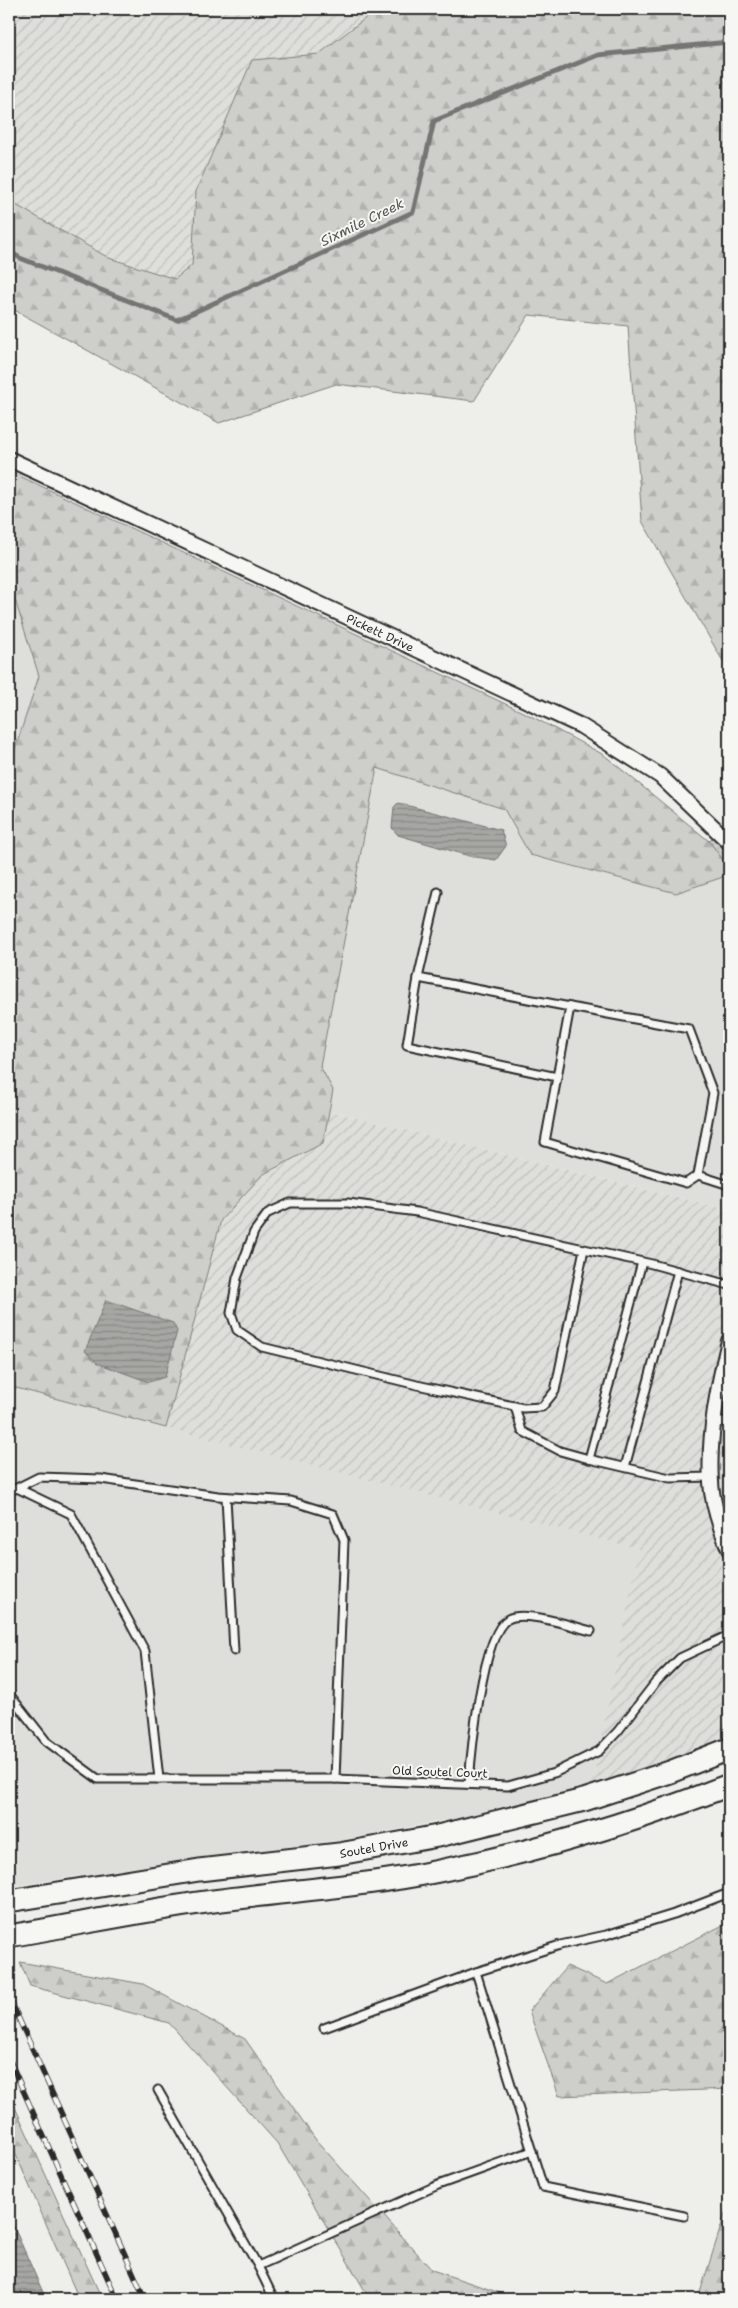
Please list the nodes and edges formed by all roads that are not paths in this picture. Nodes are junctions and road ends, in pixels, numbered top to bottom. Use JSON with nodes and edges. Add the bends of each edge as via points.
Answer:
{"nodes":[{"id":1,"x":9,"y":459,"type":"edge"},
{"id":2,"x":729,"y":842,"type":"edge"},
{"id":3,"x":438,"y":892,"type":"dead end"},
{"id":4,"x":418,"y":978,"type":"junction"},
{"id":5,"x":570,"y":1008,"type":"junction"},
{"id":6,"x":557,"y":1077,"type":"junction"},
{"id":7,"x":698,"y":1175,"type":"junction"},
{"id":8,"x":729,"y":1185,"type":"edge"},
{"id":9,"x":584,"y":1250,"type":"junction"},
{"id":10,"x":642,"y":1262,"type":"junction"},
{"id":11,"x":678,"y":1271,"type":"junction"},
{"id":12,"x":729,"y":1285,"type":"edge"},
{"id":13,"x":729,"y":1342,"type":"edge"},
{"id":14,"x":515,"y":1406,"type":"junction"},
{"id":15,"x":729,"y":1420,"type":"edge"},
{"id":16,"x":714,"y":1424,"type":"junction"},
{"id":17,"x":589,"y":1459,"type":"junction"},
{"id":18,"x":625,"y":1467,"type":"junction"},
{"id":19,"x":711,"y":1477,"type":"junction"},
{"id":20,"x":17,"y":1488,"type":"junction"},
{"id":21,"x":9,"y":1491,"type":"edge"},
{"id":22,"x":226,"y":1497,"type":"junction"},
{"id":23,"x":729,"y":1549,"type":"edge"},
{"id":24,"x":591,"y":1631,"type":"dead end"},
{"id":25,"x":729,"y":1635,"type":"edge"},
{"id":26,"x":234,"y":1651,"type":"dead end"},
{"id":27,"x":9,"y":1694,"type":"edge"},
{"id":28,"x":729,"y":1749,"type":"edge"},
{"id":29,"x":159,"y":1779,"type":"junction"},
{"id":30,"x":335,"y":1779,"type":"junction"},
{"id":31,"x":469,"y":1784,"type":"junction"},
{"id":32,"x":729,"y":1785,"type":"edge"},
{"id":33,"x":729,"y":1893,"type":"edge"},
{"id":34,"x":9,"y":1902,"type":"edge"},
{"id":35,"x":9,"y":1936,"type":"edge"},
{"id":36,"x":476,"y":1972,"type":"junction"},
{"id":37,"x":324,"y":2028,"type":"dead end"},
{"id":38,"x":158,"y":2090,"type":"dead end"},
{"id":39,"x":532,"y":2151,"type":"junction"},
{"id":40,"x":684,"y":2216,"type":"dead end"},
{"id":41,"x":258,"y":2266,"type":"junction"},
{"id":42,"x":274,"y":2299,"type":"edge"}],
"edges":[{"from":1,"to":2,"type":"street","name":"Pickett Drive","via":[[581,726],[660,776]]},
{"from":3,"to":4,"type":"lane"},
{"from":4,"to":5,"type":"lane"},
{"from":4,"to":6,"type":"lane","via":[[407,1045]]},
{"from":5,"to":6,"type":"lane"},
{"from":5,"to":7,"type":"lane","via":[[689,1029],[713,1092]]},
{"from":6,"to":7,"type":"lane","via":[[546,1142],[686,1183]]},
{"from":7,"to":8,"type":"lane"},
{"from":9,"to":10,"type":"lane"},
{"from":9,"to":14,"type":"lane","via":[[555,1391],[542,1407]]},
{"from":9,"to":14,"type":"lane","via":[[417,1212],[348,1202],[290,1203],[268,1213],[254,1232],[237,1278],[231,1313],[237,1330],[262,1347]]},
{"from":10,"to":11,"type":"lane"},
{"from":10,"to":17,"type":"lane"},
{"from":11,"to":12,"type":"lane"},
{"from":11,"to":18,"type":"lane"},
{"from":13,"to":16,"type":"street","via":[[716,1397]]},
{"from":14,"to":17,"type":"lane","via":[[522,1431],[526,1434],[560,1451]]},
{"from":15,"to":16,"type":"lane"},
{"from":16,"to":19,"type":"street"},
{"from":17,"to":18,"type":"lane"},
{"from":18,"to":19,"type":"lane","via":[[670,1478]]},
{"from":19,"to":23,"type":"street"},
{"from":20,"to":21,"type":"lane"},
{"from":20,"to":22,"type":"lane","via":[[39,1477],[101,1479]]},
{"from":20,"to":29,"type":"lane","via":[[71,1514],[145,1651]]},
{"from":22,"to":26,"type":"lane"},
{"from":22,"to":30,"type":"lane","via":[[291,1501],[333,1514],[344,1540]]},
{"from":24,"to":31,"type":"lane","via":[[528,1616],[508,1620],[496,1633],[476,1712]]},
{"from":25,"to":31,"type":"lane","name":"Old Soutel Court","via":[[680,1658],[599,1751],[554,1773],[508,1786]]},
{"from":27,"to":29,"type":"lane","name":"Old Soutel Court","via":[[46,1741],[98,1779]]},
{"from":28,"to":34,"type":"main road","name":"Soutel Drive","via":[[584,1800],[438,1836],[339,1854],[199,1870]]},
{"from":29,"to":30,"type":"lane","name":"Old Soutel Court"},
{"from":30,"to":31,"type":"lane","name":"Old Soutel Court"},
{"from":32,"to":35,"type":"main road","via":[[592,1832],[437,1872],[344,1887],[206,1902]]},
{"from":33,"to":36,"type":"lane","via":[[623,1930],[560,1945]]},
{"from":36,"to":37,"type":"lane"},
{"from":36,"to":39,"type":"lane"},
{"from":38,"to":41,"type":"lane"},
{"from":39,"to":40,"type":"lane","via":[[543,2188]]},
{"from":39,"to":41,"type":"lane","via":[[438,2185]]},
{"from":41,"to":42,"type":"lane"}]}
